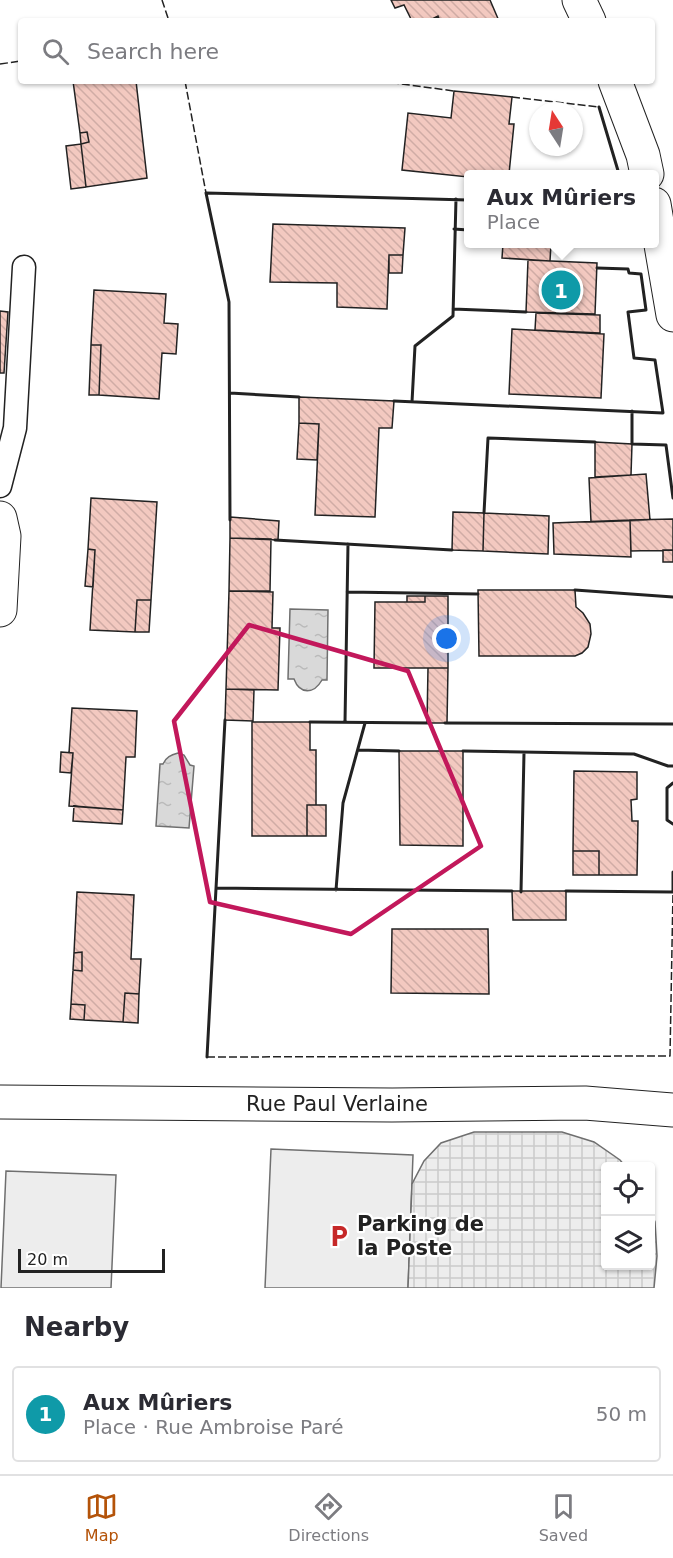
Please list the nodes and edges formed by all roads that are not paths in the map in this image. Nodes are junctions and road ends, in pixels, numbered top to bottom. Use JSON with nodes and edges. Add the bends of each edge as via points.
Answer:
{"nodes":[{"id":1,"x":579,"y":0,"type":"edge"},
{"id":2,"x":588,"y":18,"type":"edge"},
{"id":3,"x":616,"y":84,"type":"edge"},
{"id":4,"x":646,"y":170,"type":"edge"},
{"id":5,"x":659,"y":233,"type":"edge"},
{"id":6,"x":24,"y":267,"type":"dead end"},
{"id":7,"x":673,"y":315,"type":"edge"},
{"id":8,"x":0,"y":486,"type":"edge"},
{"id":9,"x":0,"y":518,"type":"edge"},
{"id":10,"x":0,"y":610,"type":"edge"},
{"id":11,"x":0,"y":1102,"type":"edge"},
{"id":12,"x":673,"y":1110,"type":"edge"}],
"edges":[{"from":1,"to":2,"type":"street"},
{"from":3,"to":4,"type":"street"},
{"from":5,"to":7,"type":"street"},
{"from":6,"to":8,"type":"lane","via":[[15,428]]},
{"from":9,"to":10,"type":"street","via":[[4,536]]},
{"from":11,"to":12,"type":"street","name":"Rue Paul Verlaine","via":[[585,1102]]}]}
